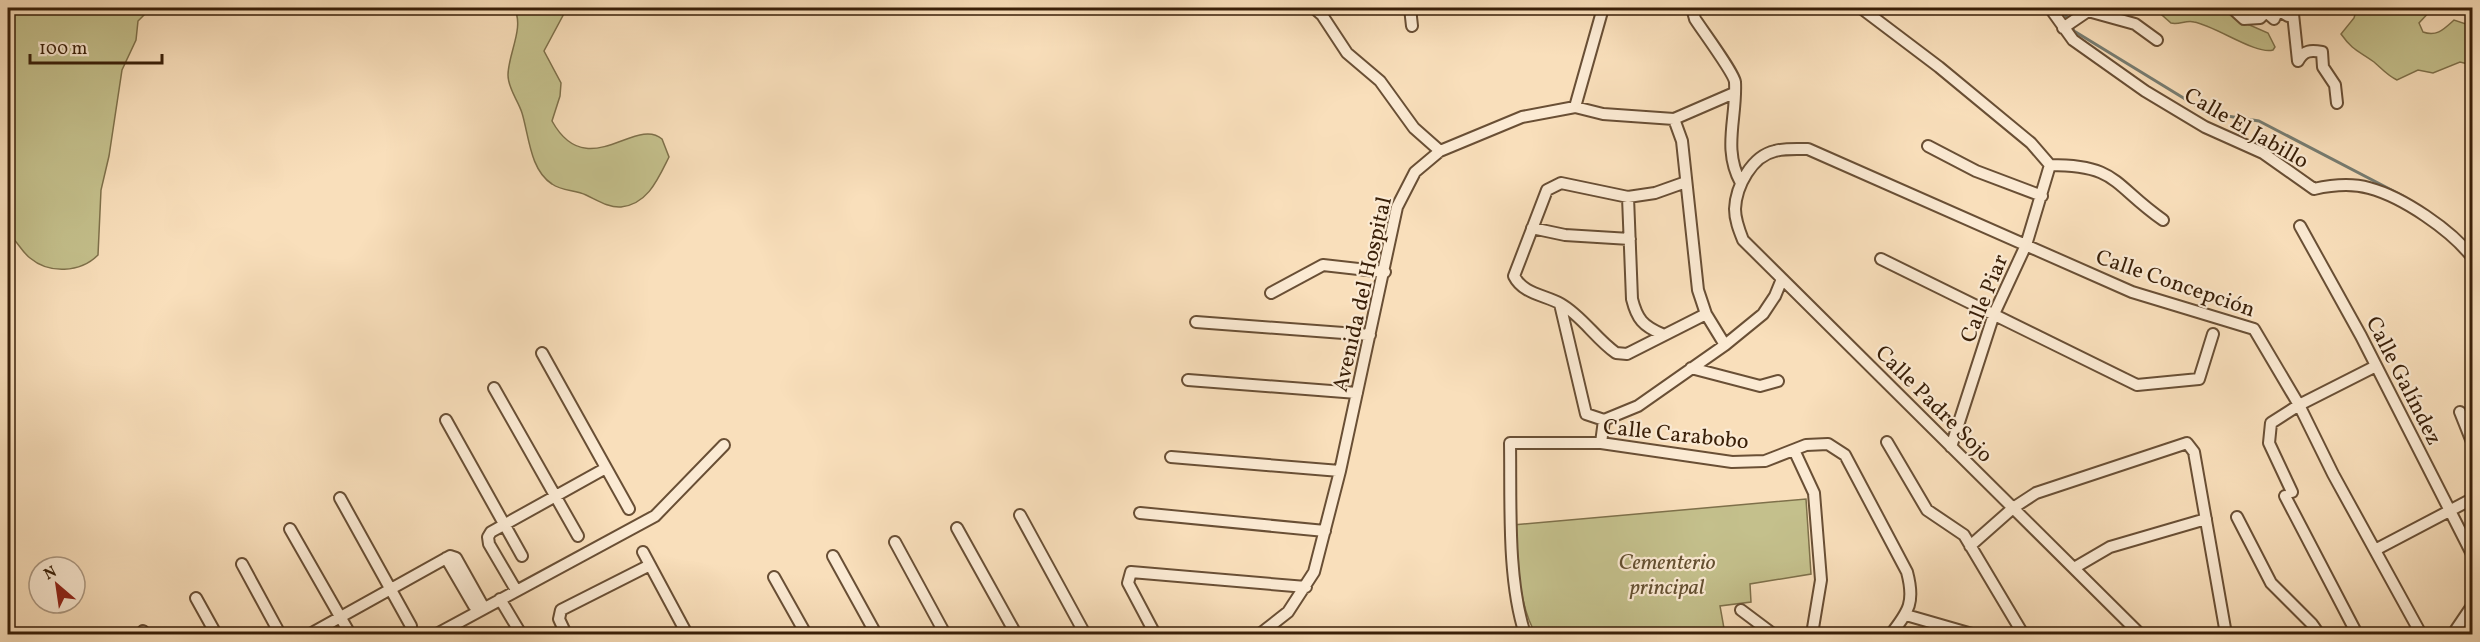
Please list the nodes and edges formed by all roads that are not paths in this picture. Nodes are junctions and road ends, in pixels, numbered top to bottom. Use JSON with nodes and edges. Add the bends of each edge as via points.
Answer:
{"nodes":[{"id":1,"x":1314,"y":8,"type":"edge"},
{"id":2,"x":1410,"y":8,"type":"edge"},
{"id":3,"x":1603,"y":8,"type":"edge"},
{"id":4,"x":1692,"y":8,"type":"edge"},
{"id":5,"x":2050,"y":8,"type":"edge"},
{"id":6,"x":2232,"y":8,"type":"edge"},
{"id":7,"x":1866,"y":10,"type":"edge"},
{"id":8,"x":1412,"y":26,"type":"dead end"},
{"id":9,"x":2064,"y":27,"type":"junction"},
{"id":10,"x":2157,"y":40,"type":"dead end"},
{"id":11,"x":1734,"y":93,"type":"junction"},
{"id":12,"x":2337,"y":104,"type":"dead end"},
{"id":13,"x":1575,"y":107,"type":"junction"},
{"id":14,"x":1674,"y":119,"type":"junction"},
{"id":15,"x":1928,"y":146,"type":"dead end"},
{"id":16,"x":1440,"y":151,"type":"junction"},
{"id":17,"x":2050,"y":165,"type":"junction"},
{"id":18,"x":1686,"y":182,"type":"junction"},
{"id":19,"x":1741,"y":183,"type":"junction"},
{"id":20,"x":1629,"y":196,"type":"junction"},
{"id":21,"x":2042,"y":196,"type":"junction"},
{"id":22,"x":2163,"y":220,"type":"dead end"},
{"id":23,"x":2300,"y":226,"type":"dead end"},
{"id":24,"x":1532,"y":228,"type":"junction"},
{"id":25,"x":1630,"y":239,"type":"junction"},
{"id":26,"x":2026,"y":245,"type":"junction"},
{"id":27,"x":2472,"y":257,"type":"edge"},
{"id":28,"x":1881,"y":259,"type":"dead end"},
{"id":29,"x":1384,"y":272,"type":"junction"},
{"id":30,"x":1782,"y":279,"type":"junction"},
{"id":31,"x":1271,"y":293,"type":"dead end"},
{"id":32,"x":1560,"y":303,"type":"junction"},
{"id":33,"x":1706,"y":314,"type":"junction"},
{"id":34,"x":1994,"y":314,"type":"junction"},
{"id":35,"x":1196,"y":322,"type":"dead end"},
{"id":36,"x":1370,"y":334,"type":"junction"},
{"id":37,"x":1662,"y":334,"type":"junction"},
{"id":38,"x":2213,"y":334,"type":"dead end"},
{"id":39,"x":1725,"y":345,"type":"junction"},
{"id":40,"x":543,"y":353,"type":"dead end"},
{"id":41,"x":2376,"y":366,"type":"junction"},
{"id":42,"x":1692,"y":368,"type":"junction"},
{"id":43,"x":1188,"y":380,"type":"dead end"},
{"id":44,"x":1778,"y":381,"type":"dead end"},
{"id":45,"x":494,"y":388,"type":"dead end"},
{"id":46,"x":1357,"y":393,"type":"junction"},
{"id":47,"x":2299,"y":405,"type":"junction"},
{"id":48,"x":2460,"y":412,"type":"dead end"},
{"id":49,"x":446,"y":420,"type":"dead end"},
{"id":50,"x":1604,"y":420,"type":"junction"},
{"id":51,"x":1887,"y":442,"type":"dead end"},
{"id":52,"x":2472,"y":442,"type":"edge"},
{"id":53,"x":1601,"y":443,"type":"junction"},
{"id":54,"x":724,"y":445,"type":"dead end"},
{"id":55,"x":1951,"y":447,"type":"junction"},
{"id":56,"x":1794,"y":450,"type":"junction"},
{"id":57,"x":1171,"y":457,"type":"dead end"},
{"id":58,"x":606,"y":468,"type":"junction"},
{"id":59,"x":1340,"y":471,"type":"junction"},
{"id":60,"x":554,"y":496,"type":"junction"},
{"id":61,"x":340,"y":498,"type":"dead end"},
{"id":62,"x":2472,"y":499,"type":"edge"},
{"id":63,"x":2013,"y":508,"type":"junction"},
{"id":64,"x":629,"y":509,"type":"dead end"},
{"id":65,"x":2449,"y":511,"type":"junction"},
{"id":66,"x":1140,"y":513,"type":"dead end"},
{"id":67,"x":1020,"y":515,"type":"dead end"},
{"id":68,"x":2237,"y":517,"type":"dead end"},
{"id":69,"x":2206,"y":519,"type":"junction"},
{"id":70,"x":504,"y":524,"type":"junction"},
{"id":71,"x":957,"y":528,"type":"dead end"},
{"id":72,"x":290,"y":529,"type":"dead end"},
{"id":73,"x":1325,"y":531,"type":"junction"},
{"id":74,"x":578,"y":536,"type":"dead end"},
{"id":75,"x":895,"y":543,"type":"dead end"},
{"id":76,"x":1970,"y":546,"type":"junction"},
{"id":77,"x":2375,"y":550,"type":"junction"},
{"id":78,"x":643,"y":552,"type":"dead end"},
{"id":79,"x":2472,"y":554,"type":"edge"},
{"id":80,"x":522,"y":556,"type":"dead end"},
{"id":81,"x":833,"y":556,"type":"dead end"},
{"id":82,"x":242,"y":564,"type":"dead end"},
{"id":83,"x":650,"y":565,"type":"junction"},
{"id":84,"x":2074,"y":568,"type":"junction"},
{"id":85,"x":774,"y":577,"type":"dead end"},
{"id":86,"x":1306,"y":587,"type":"junction"},
{"id":87,"x":390,"y":590,"type":"junction"},
{"id":88,"x":516,"y":590,"type":"junction"},
{"id":89,"x":196,"y":598,"type":"dead end"},
{"id":90,"x":500,"y":599,"type":"junction"},
{"id":91,"x":2472,"y":606,"type":"edge"},
{"id":92,"x":481,"y":610,"type":"junction"},
{"id":93,"x":1741,"y":610,"type":"dead end"},
{"id":94,"x":1906,"y":615,"type":"junction"},
{"id":95,"x":340,"y":618,"type":"junction"},
{"id":96,"x":411,"y":626,"type":"dead end"},
{"id":97,"x":216,"y":634,"type":"edge"},
{"id":98,"x":280,"y":634,"type":"edge"},
{"id":99,"x":310,"y":634,"type":"edge"},
{"id":100,"x":350,"y":634,"type":"edge"},
{"id":101,"x":437,"y":634,"type":"edge"},
{"id":102,"x":520,"y":634,"type":"edge"},
{"id":103,"x":567,"y":634,"type":"edge"},
{"id":104,"x":687,"y":634,"type":"edge"},
{"id":105,"x":806,"y":634,"type":"edge"},
{"id":106,"x":876,"y":634,"type":"edge"},
{"id":107,"x":945,"y":634,"type":"edge"},
{"id":108,"x":1016,"y":634,"type":"edge"},
{"id":109,"x":1085,"y":634,"type":"edge"},
{"id":110,"x":1155,"y":634,"type":"edge"},
{"id":111,"x":1260,"y":634,"type":"edge"},
{"id":112,"x":1525,"y":634,"type":"edge"},
{"id":113,"x":1773,"y":634,"type":"edge"},
{"id":114,"x":1812,"y":634,"type":"edge"},
{"id":115,"x":1891,"y":634,"type":"edge"},
{"id":116,"x":1972,"y":634,"type":"edge"},
{"id":117,"x":2023,"y":634,"type":"edge"},
{"id":118,"x":2140,"y":634,"type":"edge"},
{"id":119,"x":2226,"y":634,"type":"edge"},
{"id":120,"x":2319,"y":634,"type":"edge"},
{"id":121,"x":2357,"y":634,"type":"edge"},
{"id":122,"x":2421,"y":634,"type":"edge"},
{"id":123,"x":2453,"y":634,"type":"edge"}],
"edges":[{"from":1,"to":16,"type":"street","via":[[1323,15],[1347,53],[1380,81],[1414,128]]},
{"from":2,"to":8,"type":"street"},
{"from":3,"to":13,"type":"street"},
{"from":4,"to":11,"type":"street","via":[[1695,19],[1735,80]]},
{"from":5,"to":9,"type":"street","name":"Calle El Jabillo"},
{"from":6,"to":12,"type":"street","via":[[2244,19],[2260,18],[2266,12],[2274,19],[2278,10],[2288,16],[2293,14],[2298,61],[2302,54],[2322,51],[2323,67],[2335,85]]},
{"from":7,"to":17,"type":"street","via":[[2031,144]]},
{"from":9,"to":10,"type":"street","via":[[2088,11],[2135,24]]},
{"from":9,"to":27,"type":"street","name":"Calle El Jabillo","via":[[2073,40],[2145,90],[2205,127],[2263,153],[2314,189],[2338,184],[2370,188],[2442,227]]},
{"from":11,"to":14,"type":"street","name":"Avenida del Hospital"},
{"from":11,"to":19,"type":"street","via":[[1729,145],[1733,169]]},
{"from":13,"to":14,"type":"street","name":"Avenida del Hospital","via":[[1603,114]]},
{"from":13,"to":16,"type":"street","name":"Avenida del Hospital","via":[[1522,117]]},
{"from":14,"to":18,"type":"street","via":[[1682,141]]},
{"from":15,"to":21,"type":"street","via":[[1976,171]]},
{"from":16,"to":29,"type":"street","name":"Avenida del Hospital","via":[[1415,172],[1397,207]]},
{"from":17,"to":21,"type":"street","name":"Calle Piar"},
{"from":17,"to":22,"type":"street","via":[[2081,165],[2101,171]]},
{"from":18,"to":20,"type":"street","via":[[1655,193]]},
{"from":18,"to":33,"type":"street","via":[[1698,290]]},
{"from":19,"to":26,"type":"street","name":"Calle Concepción","via":[[1755,161],[1774,151],[1808,149]]},
{"from":19,"to":30,"type":"street","name":"Calle Padre Sojo","via":[[1735,208],[1743,240]]},
{"from":20,"to":24,"type":"street","via":[[1556,184],[1547,189]]},
{"from":20,"to":25,"type":"street"},
{"from":21,"to":26,"type":"street","name":"Calle Piar"},
{"from":23,"to":41,"type":"street","name":"Calle Galíndez"},
{"from":24,"to":25,"type":"street","via":[[1564,235]]},
{"from":24,"to":32,"type":"street","via":[[1514,276],[1517,283],[1531,292]]},
{"from":25,"to":37,"type":"street","via":[[1635,314],[1644,327]]},
{"from":26,"to":34,"type":"street","name":"Calle Piar"},
{"from":26,"to":47,"type":"street","name":"Calle Concepción","via":[[2132,292],[2254,329]]},
{"from":28,"to":34,"type":"street"},
{"from":29,"to":31,"type":"street","via":[[1323,265]]},
{"from":29,"to":36,"type":"street","name":"Avenida del Hospital"},
{"from":30,"to":39,"type":"street","via":[[1763,314]]},
{"from":30,"to":55,"type":"street","name":"Calle Padre Sojo"},
{"from":32,"to":37,"type":"street","via":[[1616,353],[1627,354]]},
{"from":32,"to":50,"type":"street","via":[[1586,414]]},
{"from":33,"to":37,"type":"street"},
{"from":33,"to":39,"type":"street"},
{"from":34,"to":38,"type":"street","via":[[2137,385],[2199,379]]},
{"from":34,"to":55,"type":"street","name":"Calle Piar"},
{"from":35,"to":36,"type":"street"},
{"from":36,"to":46,"type":"street","name":"Avenida del Hospital"},
{"from":39,"to":42,"type":"street"},
{"from":40,"to":58,"type":"street"},
{"from":41,"to":47,"type":"street"},
{"from":41,"to":65,"type":"street","name":"Calle Galíndez"},
{"from":42,"to":44,"type":"street","via":[[1761,386]]},
{"from":42,"to":50,"type":"street","via":[[1638,406]]},
{"from":43,"to":46,"type":"street"},
{"from":45,"to":60,"type":"street"},
{"from":46,"to":59,"type":"street","name":"Avenida del Hospital"},
{"from":47,"to":77,"type":"street","name":"Calle Concepción"},
{"from":47,"to":121,"type":"street","via":[[2271,423],[2269,443],[2288,494]]},
{"from":48,"to":52,"type":"street"},
{"from":49,"to":70,"type":"street"},
{"from":50,"to":53,"type":"street"},
{"from":51,"to":76,"type":"street","via":[[1927,510],[1964,536]]},
{"from":53,"to":56,"type":"street","name":"Calle Carabobo","via":[[1732,462],[1765,461]]},
{"from":53,"to":112,"type":"street","name":"Calle Carabobo","via":[[1510,443],[1518,611]]},
{"from":54,"to":88,"type":"street","via":[[655,516]]},
{"from":55,"to":63,"type":"street","name":"Calle Padre Sojo"},
{"from":56,"to":94,"type":"street","name":"Calle Carabobo","via":[[1828,444],[1845,455],[1907,572],[1911,591]]},
{"from":56,"to":114,"type":"street","via":[[1814,493],[1821,580]]},
{"from":57,"to":59,"type":"street"},
{"from":58,"to":60,"type":"street"},
{"from":58,"to":64,"type":"street"},
{"from":59,"to":73,"type":"street","name":"Avenida del Hospital"},
{"from":60,"to":70,"type":"street"},
{"from":60,"to":74,"type":"street"},
{"from":61,"to":87,"type":"street"},
{"from":62,"to":65,"type":"street"},
{"from":63,"to":69,"type":"street","via":[[2036,493],[2187,443],[2194,452]]},
{"from":63,"to":76,"type":"street"},
{"from":63,"to":84,"type":"street","name":"Calle Padre Sojo"},
{"from":65,"to":77,"type":"street"},
{"from":65,"to":79,"type":"street","name":"Calle Galíndez"},
{"from":66,"to":73,"type":"street"},
{"from":67,"to":109,"type":"street"},
{"from":68,"to":120,"type":"street","via":[[2271,583]]},
{"from":69,"to":84,"type":"street","via":[[2110,547]]},
{"from":69,"to":119,"type":"street"},
{"from":70,"to":80,"type":"street"},
{"from":70,"to":88,"type":"street","via":[[491,532],[489,544]]},
{"from":71,"to":108,"type":"street"},
{"from":72,"to":95,"type":"street"},
{"from":73,"to":86,"type":"street","name":"Avenida del Hospital"},
{"from":75,"to":107,"type":"street"},
{"from":76,"to":117,"type":"street"},
{"from":77,"to":122,"type":"street","name":"Calle Concepción"},
{"from":78,"to":83,"type":"street"},
{"from":81,"to":106,"type":"street"},
{"from":82,"to":98,"type":"street"},
{"from":83,"to":103,"type":"street","via":[[561,610],[559,619]]},
{"from":83,"to":104,"type":"street"},
{"from":84,"to":118,"type":"street","name":"Calle Padre Sojo"},
{"from":85,"to":105,"type":"street"},
{"from":86,"to":110,"type":"street","via":[[1131,572],[1128,583]]},
{"from":86,"to":111,"type":"street","name":"Avenida del Hospital","via":[[1288,612]]},
{"from":87,"to":92,"type":"street","via":[[446,558]]},
{"from":87,"to":95,"type":"street"},
{"from":87,"to":96,"type":"street"},
{"from":88,"to":90,"type":"street"},
{"from":89,"to":97,"type":"street"},
{"from":90,"to":92,"type":"street"},
{"from":90,"to":102,"type":"street"},
{"from":91,"to":123,"type":"street"},
{"from":92,"to":101,"type":"street"},
{"from":93,"to":113,"type":"street"},
{"from":94,"to":115,"type":"street"},
{"from":94,"to":116,"type":"street"},
{"from":95,"to":99,"type":"street"},
{"from":95,"to":100,"type":"street"}]}
